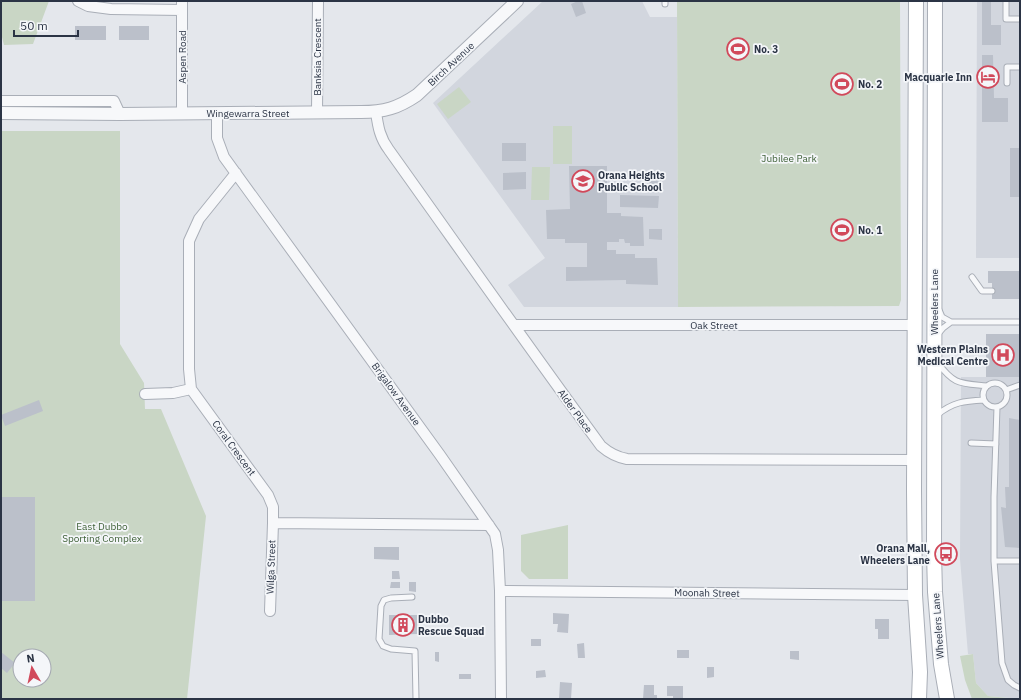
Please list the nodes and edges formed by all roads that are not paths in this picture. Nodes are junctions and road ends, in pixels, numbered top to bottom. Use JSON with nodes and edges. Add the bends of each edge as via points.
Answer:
{"nodes":[{"id":1,"x":78,"y":1,"type":"edge"},
{"id":2,"x":318,"y":1,"type":"edge"},
{"id":3,"x":517,"y":1,"type":"edge"},
{"id":4,"x":916,"y":1,"type":"edge"},
{"id":5,"x":935,"y":1,"type":"edge"},
{"id":6,"x":1006,"y":1,"type":"edge"},
{"id":7,"x":182,"y":6,"type":"edge"},
{"id":8,"x":1020,"y":19,"type":"edge"},
{"id":9,"x":1020,"y":67,"type":"edge"},
{"id":10,"x":1007,"y":83,"type":"dead end"},
{"id":11,"x":1,"y":101,"type":"edge"},
{"id":12,"x":317,"y":112,"type":"junction"},
{"id":13,"x":376,"y":112,"type":"junction"},
{"id":14,"x":1,"y":113,"type":"edge"},
{"id":15,"x":182,"y":113,"type":"junction"},
{"id":16,"x":217,"y":113,"type":"junction"},
{"id":17,"x":120,"y":114,"type":"junction"},
{"id":18,"x":236,"y":173,"type":"junction"},
{"id":19,"x":972,"y":277,"type":"dead end"},
{"id":20,"x":992,"y":290,"type":"dead end"},
{"id":21,"x":934,"y":300,"type":"junction"},
{"id":22,"x":951,"y":322,"type":"junction"},
{"id":23,"x":1020,"y":322,"type":"edge"},
{"id":24,"x":914,"y":325,"type":"junction"},
{"id":25,"x":515,"y":326,"type":"junction"},
{"id":26,"x":934,"y":339,"type":"junction"},
{"id":27,"x":934,"y":359,"type":"junction"},
{"id":28,"x":1020,"y":385,"type":"edge"},
{"id":29,"x":987,"y":386,"type":"junction"},
{"id":30,"x":191,"y":389,"type":"junction"},
{"id":31,"x":1006,"y":390,"type":"junction"},
{"id":32,"x":145,"y":394,"type":"dead end"},
{"id":33,"x":984,"y":400,"type":"junction"},
{"id":34,"x":996,"y":407,"type":"junction"},
{"id":35,"x":935,"y":417,"type":"junction"},
{"id":36,"x":971,"y":444,"type":"dead end"},
{"id":37,"x":996,"y":444,"type":"junction"},
{"id":38,"x":914,"y":460,"type":"junction"},
{"id":39,"x":273,"y":523,"type":"junction"},
{"id":40,"x":489,"y":525,"type":"junction"},
{"id":41,"x":994,"y":561,"type":"junction"},
{"id":42,"x":1020,"y":561,"type":"edge"},
{"id":43,"x":500,"y":591,"type":"junction"},
{"id":44,"x":915,"y":595,"type":"junction"},
{"id":45,"x":412,"y":597,"type":"dead end"},
{"id":46,"x":270,"y":612,"type":"dead end"},
{"id":47,"x":1020,"y":688,"type":"edge"},
{"id":48,"x":416,"y":699,"type":"edge"},
{"id":49,"x":501,"y":699,"type":"edge"},
{"id":50,"x":919,"y":699,"type":"edge"},
{"id":51,"x":947,"y":699,"type":"edge"}],
"edges":[{"from":1,"to":7,"type":"street","via":[[88,6],[111,9]]},
{"from":2,"to":12,"type":"street","name":"Banksia Crescent"},
{"from":3,"to":13,"type":"street","name":"Birch Avenue","via":[[417,95],[390,110]]},
{"from":4,"to":24,"type":"main road","name":"Wheelers Lane"},
{"from":5,"to":21,"type":"main road","name":"Wheelers Lane"},
{"from":6,"to":8,"type":"lane","via":[[1006,20]]},
{"from":7,"to":15,"type":"street","name":"Aspen Road"},
{"from":9,"to":10,"type":"lane","via":[[1007,67]]},
{"from":11,"to":17,"type":"street","via":[[114,102]]},
{"from":12,"to":13,"type":"street","name":"Wingewarra Street"},
{"from":12,"to":16,"type":"street","name":"Wingewarra Street"},
{"from":13,"to":25,"type":"street","name":"Alder Place","via":[[382,141]]},
{"from":14,"to":17,"type":"street","name":"Wingewarra Street"},
{"from":15,"to":16,"type":"street","name":"Wingewarra Street"},
{"from":15,"to":17,"type":"street","name":"Wingewarra Street"},
{"from":16,"to":18,"type":"street","name":"Brigalow Avenue","via":[[217,138],[224,157]]},
{"from":18,"to":30,"type":"street","via":[[200,219],[189,241]]},
{"from":18,"to":40,"type":"street","name":"Brigalow Avenue"},
{"from":19,"to":20,"type":"lane","via":[[982,291]]},
{"from":21,"to":22,"type":"lane","via":[[942,317]]},
{"from":21,"to":26,"type":"main road","name":"Wheelers Lane"},
{"from":22,"to":23,"type":"lane"},
{"from":22,"to":26,"type":"lane"},
{"from":24,"to":25,"type":"street","name":"Oak Street"},
{"from":24,"to":38,"type":"main road","name":"Wheelers Lane"},
{"from":25,"to":38,"type":"street","name":"Alder Place","via":[[601,446],[617,457]]},
{"from":26,"to":27,"type":"main road","name":"Wheelers Lane"},
{"from":27,"to":29,"type":"lane","via":[[955,381]]},
{"from":27,"to":35,"type":"main road","name":"Wheelers Lane"},
{"from":28,"to":31,"type":"lane"},
{"from":29,"to":31,"type":"lane","via":[[998,383]]},
{"from":29,"to":33,"type":"lane"},
{"from":30,"to":32,"type":"street","via":[[173,393]]},
{"from":30,"to":39,"type":"street","name":"Coral Crescent","via":[[268,495]]},
{"from":31,"to":34,"type":"lane","via":[[1006,401]]},
{"from":33,"to":34,"type":"lane"},
{"from":33,"to":35,"type":"lane","via":[[955,403]]},
{"from":34,"to":37,"type":"lane"},
{"from":35,"to":51,"type":"main road","name":"Wheelers Lane","via":[[935,592],[941,670]]},
{"from":36,"to":37,"type":"lane"},
{"from":37,"to":41,"type":"lane"},
{"from":38,"to":44,"type":"main road","name":"Wheelers Lane"},
{"from":39,"to":40,"type":"street"},
{"from":39,"to":46,"type":"street","name":"Wilga Street"},
{"from":40,"to":43,"type":"street","name":"Brigalow Avenue","via":[[495,534],[498,550]]},
{"from":41,"to":42,"type":"lane"},
{"from":41,"to":47,"type":"lane","via":[[1002,663],[1008,680]]},
{"from":43,"to":44,"type":"street","name":"Moonah Street"},
{"from":43,"to":49,"type":"street","name":"Brigalow Avenue"},
{"from":44,"to":50,"type":"main road","name":"Wheelers Lane","via":[[920,672]]},
{"from":45,"to":48,"type":"lane","via":[[384,600],[381,606],[379,639],[383,646],[390,649],[415,651]]}]}
